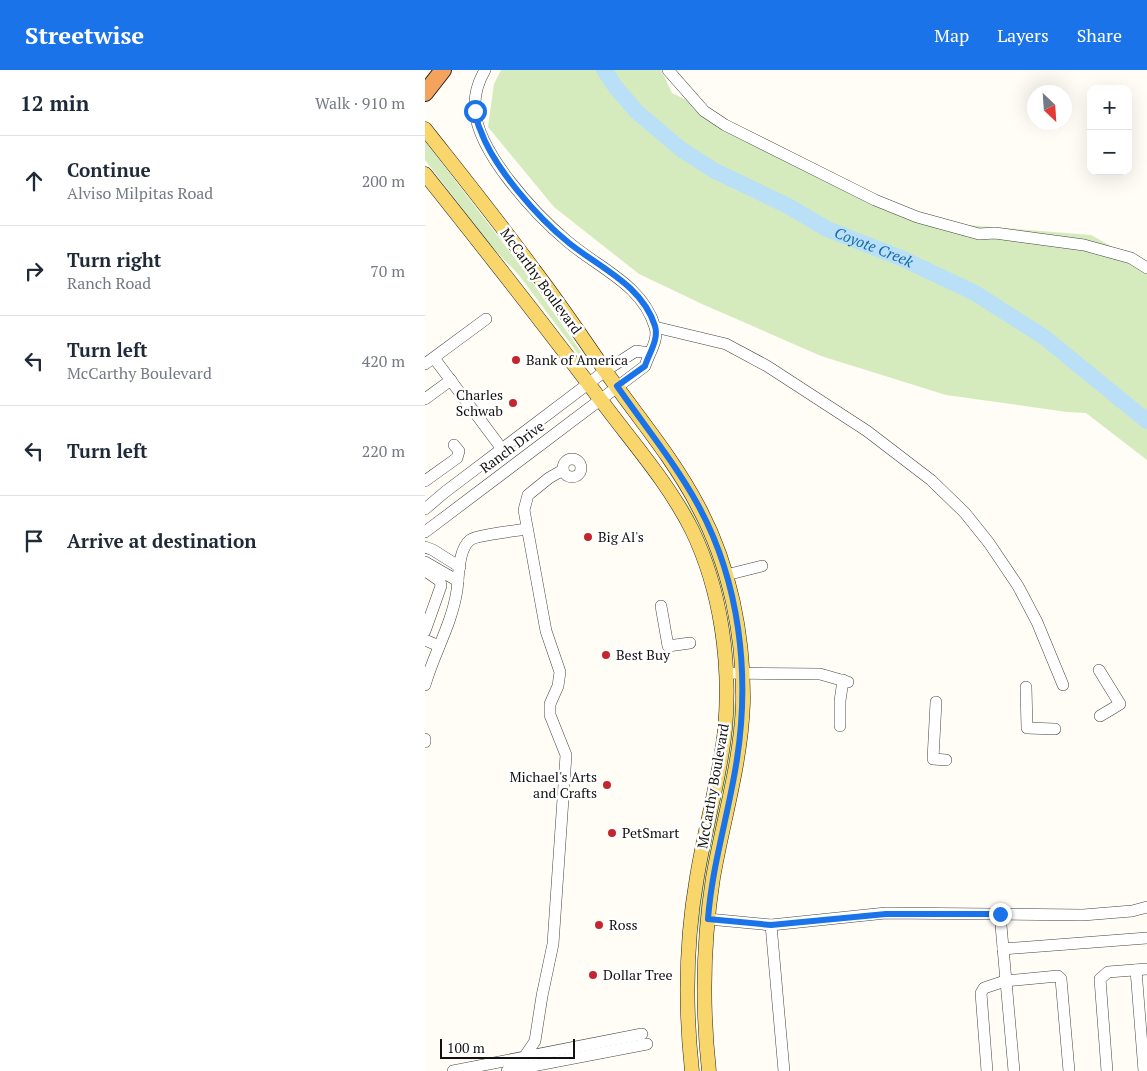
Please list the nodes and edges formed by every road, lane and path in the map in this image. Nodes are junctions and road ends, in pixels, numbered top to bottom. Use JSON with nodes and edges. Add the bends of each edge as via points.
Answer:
{"nodes":[{"id":1,"x":443,"y":70,"type":"edge"},
{"id":2,"x":485,"y":70,"type":"edge"},
{"id":3,"x":668,"y":70,"type":"edge"},
{"id":4,"x":425,"y":93,"type":"edge"},
{"id":5,"x":425,"y":129,"type":"edge"},
{"id":6,"x":425,"y":174,"type":"edge"},
{"id":7,"x":1147,"y":268,"type":"edge"},
{"id":8,"x":486,"y":319,"type":"dead end"},
{"id":9,"x":655,"y":327,"type":"junction"},
{"id":10,"x":649,"y":354,"type":"junction"},
{"id":11,"x":429,"y":361,"type":"edge"},
{"id":12,"x":605,"y":371,"type":"junction"},
{"id":13,"x":451,"y":380,"type":"junction"},
{"id":14,"x":588,"y":383,"type":"junction"},
{"id":15,"x":617,"y":386,"type":"junction"},
{"id":16,"x":425,"y":399,"type":"edge"},
{"id":17,"x":600,"y":399,"type":"junction"},
{"id":18,"x":454,"y":445,"type":"dead end"},
{"id":19,"x":502,"y":449,"type":"junction"},
{"id":20,"x":563,"y":470,"type":"dead end"},
{"id":21,"x":425,"y":481,"type":"edge"},
{"id":22,"x":425,"y":509,"type":"edge"},
{"id":23,"x":526,"y":529,"type":"junction"},
{"id":24,"x":425,"y":532,"type":"edge"},
{"id":25,"x":425,"y":547,"type":"edge"},
{"id":26,"x":425,"y":562,"type":"edge"},
{"id":27,"x":761,"y":566,"type":"dead end"},
{"id":28,"x":461,"y":567,"type":"junction"},
{"id":29,"x":425,"y":572,"type":"edge"},
{"id":30,"x":726,"y":575,"type":"junction"},
{"id":31,"x":458,"y":581,"type":"junction"},
{"id":32,"x":440,"y":590,"type":"junction"},
{"id":33,"x":457,"y":594,"type":"junction"},
{"id":34,"x":661,"y":606,"type":"dead end"},
{"id":35,"x":425,"y":631,"type":"edge"},
{"id":36,"x":425,"y":640,"type":"edge"},
{"id":37,"x":690,"y":643,"type":"dead end"},
{"id":38,"x":439,"y":646,"type":"junction"},
{"id":39,"x":427,"y":668,"type":"edge"},
{"id":40,"x":1099,"y":670,"type":"dead end"},
{"id":41,"x":742,"y":673,"type":"junction"},
{"id":42,"x":727,"y":674,"type":"junction"},
{"id":43,"x":425,"y":682,"type":"edge"},
{"id":44,"x":1063,"y":685,"type":"dead end"},
{"id":45,"x":1026,"y":687,"type":"dead end"},
{"id":46,"x":936,"y":702,"type":"dead end"},
{"id":47,"x":1100,"y":716,"type":"dead end"},
{"id":48,"x":840,"y":726,"type":"dead end"},
{"id":49,"x":1055,"y":729,"type":"dead end"},
{"id":50,"x":946,"y":760,"type":"dead end"},
{"id":51,"x":1147,"y":907,"type":"edge"},
{"id":52,"x":1000,"y":914,"type":"junction"},
{"id":53,"x":708,"y":919,"type":"junction"},
{"id":54,"x":771,"y":925,"type":"junction"},
{"id":55,"x":1147,"y":938,"type":"edge"},
{"id":56,"x":1003,"y":949,"type":"junction"},
{"id":57,"x":1141,"y":970,"type":"edge"},
{"id":58,"x":1005,"y":981,"type":"junction"},
{"id":59,"x":523,"y":1058,"type":"junction"},
{"id":60,"x":513,"y":1070,"type":"edge"},
{"id":61,"x":453,"y":1071,"type":"edge"},
{"id":62,"x":692,"y":1071,"type":"edge"},
{"id":63,"x":709,"y":1071,"type":"edge"},
{"id":64,"x":784,"y":1071,"type":"edge"},
{"id":65,"x":987,"y":1071,"type":"edge"},
{"id":66,"x":1014,"y":1071,"type":"edge"},
{"id":67,"x":1069,"y":1071,"type":"edge"},
{"id":68,"x":1107,"y":1071,"type":"edge"},
{"id":69,"x":1143,"y":1071,"type":"edge"}],
"edges":[{"from":1,"to":4,"type":"highway"},
{"from":2,"to":9,"type":"street","via":[[476,93],[475,111],[488,148],[541,218],[567,242],[639,296]]},
{"from":3,"to":7,"type":"street","via":[[704,111],[725,125],[875,200],[917,217],[979,234],[995,233],[1084,245],[1131,258]]},
{"from":5,"to":12,"type":"main road","name":"McCarthy Boulevard","via":[[534,270]]},
{"from":6,"to":14,"type":"main road","name":"McCarthy Boulevard"},
{"from":8,"to":11,"type":"street"},
{"from":9,"to":10,"type":"street","via":[[656,337]]},
{"from":9,"to":44,"type":"street","via":[[726,344],[767,366],[867,431],[931,480],[965,513],[1018,586]]},
{"from":10,"to":12,"type":"street","name":"Ranch Drive","via":[[636,351]]},
{"from":10,"to":15,"type":"street","name":"Ranch Drive","via":[[645,366]]},
{"from":11,"to":13,"type":"street"},
{"from":12,"to":14,"type":"street","name":"Ranch Drive"},
{"from":12,"to":15,"type":"main road","name":"McCarthy Boulevard"},
{"from":13,"to":16,"type":"street"},
{"from":13,"to":19,"type":"street"},
{"from":14,"to":17,"type":"main road","name":"McCarthy Boulevard"},
{"from":14,"to":19,"type":"street","name":"Ranch Drive"},
{"from":15,"to":17,"type":"street","name":"Ranch Drive"},
{"from":15,"to":30,"type":"main road","name":"McCarthy Boulevard","via":[[698,505]]},
{"from":17,"to":24,"type":"street","name":"Ranch Drive"},
{"from":17,"to":42,"type":"main road","name":"McCarthy Boulevard","via":[[658,476],[692,531],[714,594]]},
{"from":18,"to":21,"type":"street","via":[[459,451],[457,458]]},
{"from":19,"to":22,"type":"street","name":"Ranch Drive"},
{"from":20,"to":23,"type":"street","via":[[528,495],[524,510]]},
{"from":23,"to":28,"type":"street","via":[[472,538],[463,546]]},
{"from":23,"to":59,"type":"street","via":[[545,631],[560,672],[550,715],[566,755],[553,944],[535,1041]]},
{"from":25,"to":28,"type":"street"},
{"from":26,"to":31,"type":"street"},
{"from":27,"to":30,"type":"street"},
{"from":28,"to":31,"type":"street"},
{"from":29,"to":32,"type":"street","via":[[440,581]]},
{"from":30,"to":41,"type":"main road","name":"McCarthy Boulevard","via":[[736,616]]},
{"from":31,"to":33,"type":"street"},
{"from":32,"to":33,"type":"street"},
{"from":32,"to":35,"type":"street"},
{"from":33,"to":38,"type":"street"},
{"from":34,"to":37,"type":"street","via":[[669,646]]},
{"from":36,"to":38,"type":"street"},
{"from":38,"to":39,"type":"street"},
{"from":39,"to":43,"type":"street"},
{"from":40,"to":47,"type":"street","via":[[1120,704]]},
{"from":41,"to":42,"type":"street"},
{"from":41,"to":48,"type":"street","via":[[820,674],[846,681],[840,701]]},
{"from":41,"to":53,"type":"main road","name":"McCarthy Boulevard","via":[[743,703],[737,761]]},
{"from":42,"to":62,"type":"main road","name":"McCarthy Boulevard","via":[[721,759],[693,906],[688,964]]},
{"from":45,"to":49,"type":"street","via":[[1027,728]]},
{"from":46,"to":50,"type":"street","via":[[933,759]]},
{"from":51,"to":52,"type":"street","via":[[1083,915]]},
{"from":52,"to":54,"type":"street","via":[[886,914]]},
{"from":52,"to":56,"type":"street"},
{"from":53,"to":54,"type":"street"},
{"from":53,"to":63,"type":"main road","name":"McCarthy Boulevard","via":[[704,992]]},
{"from":54,"to":64,"type":"street"},
{"from":55,"to":56,"type":"street"},
{"from":56,"to":58,"type":"street"},
{"from":57,"to":68,"type":"street","via":[[1108,972],[1100,979]]},
{"from":57,"to":69,"type":"street"},
{"from":58,"to":65,"type":"street","via":[[984,988],[981,993]]},
{"from":58,"to":66,"type":"street"},
{"from":58,"to":67,"type":"street","via":[[1057,976],[1061,979]]},
{"from":59,"to":60,"type":"street"},
{"from":59,"to":60,"type":"street","via":[[645,1039]]},
{"from":59,"to":61,"type":"street"}]}
